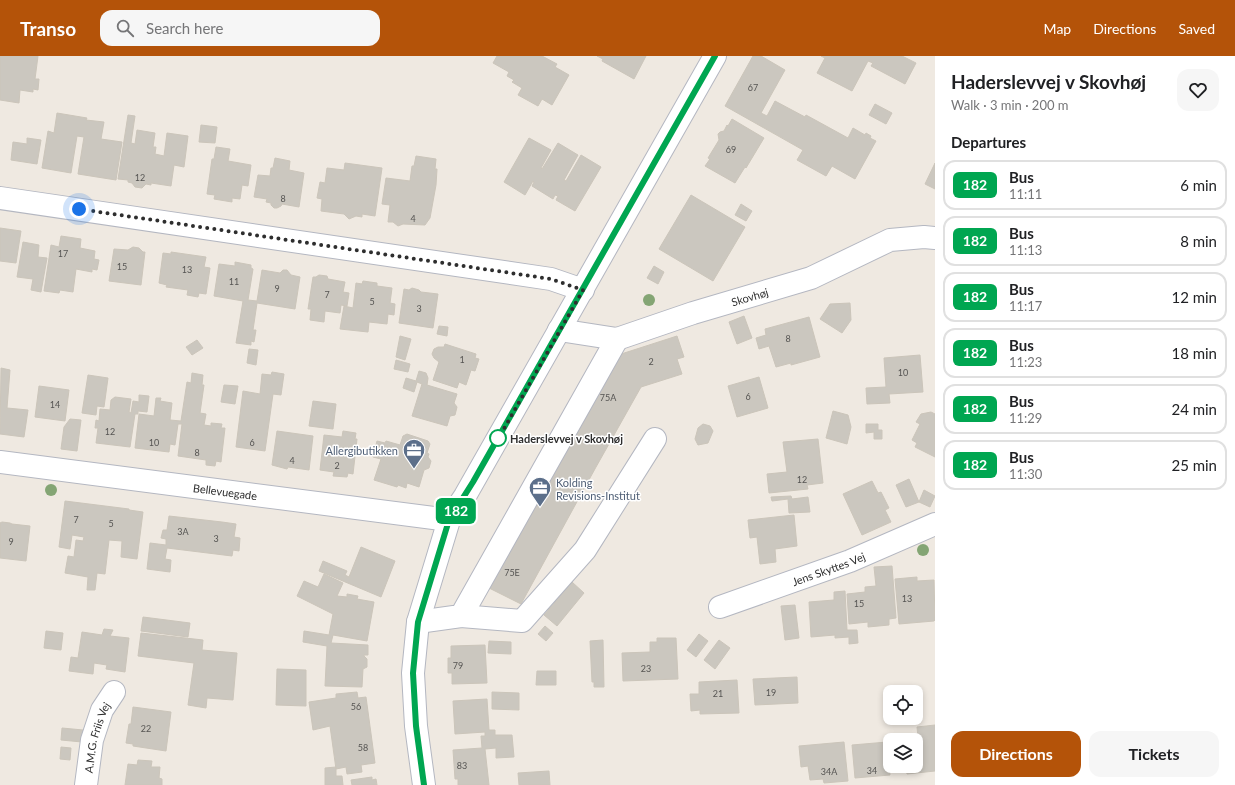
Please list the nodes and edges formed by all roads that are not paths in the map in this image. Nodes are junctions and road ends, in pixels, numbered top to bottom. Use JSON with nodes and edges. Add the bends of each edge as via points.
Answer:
{"nodes":[{"id":1,"x":715,"y":56,"type":"edge"},
{"id":2,"x":0,"y":198,"type":"edge"},
{"id":3,"x":935,"y":238,"type":"edge"},
{"id":4,"x":583,"y":290,"type":"junction"},
{"id":5,"x":559,"y":330,"type":"junction"},
{"id":6,"x":617,"y":339,"type":"junction"},
{"id":7,"x":655,"y":439,"type":"dead end"},
{"id":8,"x":0,"y":462,"type":"edge"},
{"id":9,"x":449,"y":520,"type":"junction"},
{"id":10,"x":935,"y":524,"type":"edge"},
{"id":11,"x":720,"y":607,"type":"dead end"},
{"id":12,"x":462,"y":616,"type":"junction"},
{"id":13,"x":418,"y":622,"type":"junction"},
{"id":14,"x":114,"y":692,"type":"dead end"},
{"id":15,"x":86,"y":785,"type":"edge"},
{"id":16,"x":424,"y":785,"type":"edge"}],
"edges":[{"from":1,"to":4,"type":"street"},
{"from":2,"to":4,"type":"street","via":[[551,279]]},
{"from":3,"to":6,"type":"street","name":"Skovhøj","via":[[890,240],[811,278],[693,313]]},
{"from":4,"to":5,"type":"street"},
{"from":5,"to":6,"type":"street","name":"Skovhøj"},
{"from":5,"to":9,"type":"street"},
{"from":6,"to":12,"type":"street"},
{"from":7,"to":12,"type":"street","via":[[585,550],[522,621]]},
{"from":8,"to":9,"type":"street","name":"Bellevuegade"},
{"from":9,"to":13,"type":"street"},
{"from":10,"to":11,"type":"street","name":"Jens Skyttes Vej","via":[[850,561]]},
{"from":12,"to":13,"type":"street"},
{"from":13,"to":16,"type":"street","via":[[413,673],[416,726]]},
{"from":14,"to":15,"type":"street","name":"A.M.G. Friis Vej","via":[[102,710],[92,740]]}]}
